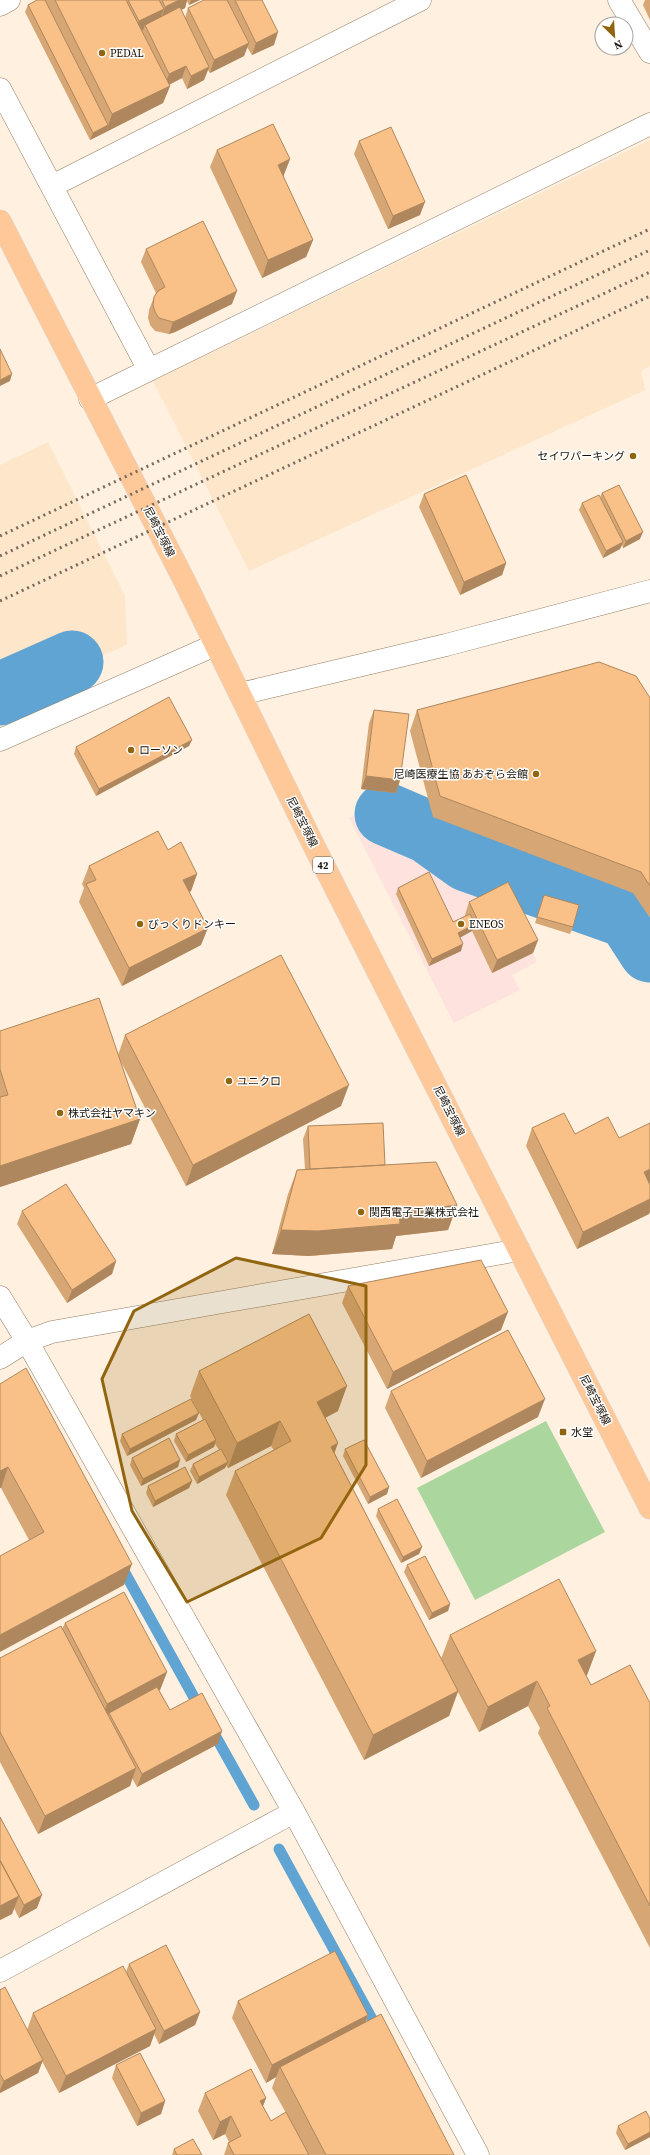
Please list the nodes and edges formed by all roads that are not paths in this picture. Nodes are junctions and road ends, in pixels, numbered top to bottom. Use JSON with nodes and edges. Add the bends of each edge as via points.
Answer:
{"nodes":[{"id":1,"x":9,"y":0,"type":"edge"},
{"id":2,"x":420,"y":0,"type":"edge"},
{"id":3,"x":619,"y":0,"type":"edge"},
{"id":4,"x":0,"y":5,"type":"edge"},
{"id":5,"x":650,"y":52,"type":"edge"},
{"id":6,"x":0,"y":88,"type":"edge"},
{"id":7,"x":650,"y":124,"type":"edge"},
{"id":8,"x":52,"y":186,"type":"junction"},
{"id":9,"x":0,"y":221,"type":"edge"},
{"id":10,"x":149,"y":370,"type":"junction"},
{"id":11,"x":90,"y":399,"type":"junction"},
{"id":12,"x":650,"y":591,"type":"edge"},
{"id":13,"x":215,"y":645,"type":"junction"},
{"id":14,"x":240,"y":694,"type":"junction"},
{"id":15,"x":0,"y":740,"type":"edge"},
{"id":16,"x":519,"y":1250,"type":"junction"},
{"id":17,"x":0,"y":1297,"type":"edge"},
{"id":18,"x":27,"y":1341,"type":"junction"},
{"id":19,"x":0,"y":1358,"type":"edge"},
{"id":20,"x":650,"y":1508,"type":"edge"},
{"id":21,"x":294,"y":1812,"type":"junction"},
{"id":22,"x":0,"y":1971,"type":"edge"},
{"id":23,"x":478,"y":2155,"type":"edge"}],
"edges":[{"from":1,"to":4,"type":"street"},
{"from":2,"to":8,"type":"street"},
{"from":3,"to":5,"type":"street"},
{"from":6,"to":8,"type":"street"},
{"from":7,"to":10,"type":"street"},
{"from":8,"to":10,"type":"street"},
{"from":9,"to":11,"type":"main road","name":"尼崎宝塚線","number":"42"},
{"from":10,"to":11,"type":"street"},
{"from":11,"to":13,"type":"main road","name":"尼崎宝塚線","number":"42"},
{"from":12,"to":14,"type":"street","via":[[446,645]]},
{"from":13,"to":14,"type":"main road","name":"尼崎宝塚線","number":"42"},
{"from":13,"to":15,"type":"street"},
{"from":14,"to":16,"type":"main road","name":"尼崎宝塚線","number":"42","via":[[276,772]]},
{"from":16,"to":18,"type":"street","via":[[52,1332]]},
{"from":16,"to":20,"type":"main road","name":"尼崎宝塚線","number":"42"},
{"from":17,"to":18,"type":"street"},
{"from":18,"to":19,"type":"street"},
{"from":18,"to":21,"type":"street"},
{"from":21,"to":22,"type":"street"},
{"from":21,"to":23,"type":"street"}]}
